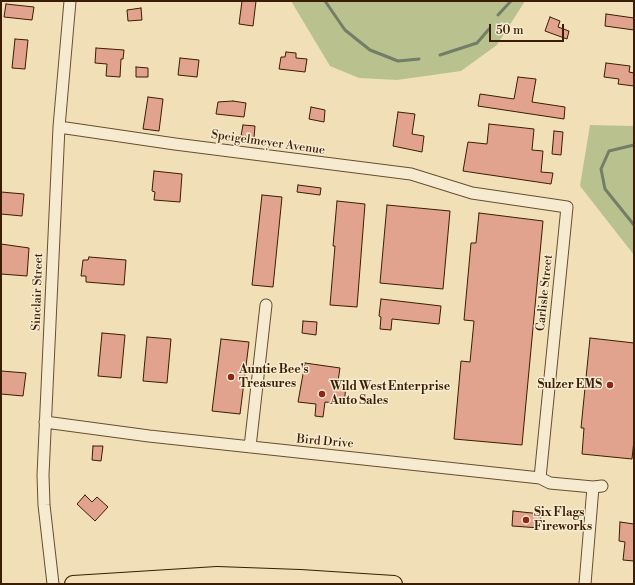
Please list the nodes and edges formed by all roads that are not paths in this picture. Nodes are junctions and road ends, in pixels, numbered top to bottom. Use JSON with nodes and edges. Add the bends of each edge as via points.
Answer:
{"nodes":[{"id":1,"x":70,"y":1,"type":"edge"},
{"id":2,"x":58,"y":127,"type":"junction"},
{"id":3,"x":472,"y":193,"type":"joint"},
{"id":4,"x":266,"y":305,"type":"dead end"},
{"id":5,"x":45,"y":422,"type":"junction"},
{"id":6,"x":250,"y":447,"type":"junction"},
{"id":7,"x":540,"y":478,"type":"junction"},
{"id":8,"x":374,"y":583,"type":"edge"},
{"id":9,"x":53,"y":584,"type":"edge"},
{"id":10,"x":73,"y":584,"type":"edge"},
{"id":11,"x":394,"y":584,"type":"edge"},
{"id":12,"x":585,"y":584,"type":"edge"}],
"edges":[{"from":1,"to":2,"type":"street","name":"Sinclair Street"},
{"from":2,"to":3,"type":"street","name":"Speigelmeyer Avenue","via":[[411,174]]},
{"from":2,"to":5,"type":"street","name":"Sinclair Street"},
{"from":3,"to":7,"type":"street","name":"Carlisle Street","via":[[567,207]]},
{"from":4,"to":6,"type":"street"},
{"from":5,"to":6,"type":"street","name":"Bird Drive"},
{"from":5,"to":9,"type":"street","name":"Sinclair Street","via":[[44,505]]},
{"from":6,"to":7,"type":"street","name":"Bird Drive"},
{"from":7,"to":12,"type":"street","name":"Bird Drive","via":[[550,483],[597,487]]},
{"from":8,"to":10,"type":"highway","via":[[217,575]]},
{"from":8,"to":11,"type":"highway"}]}
